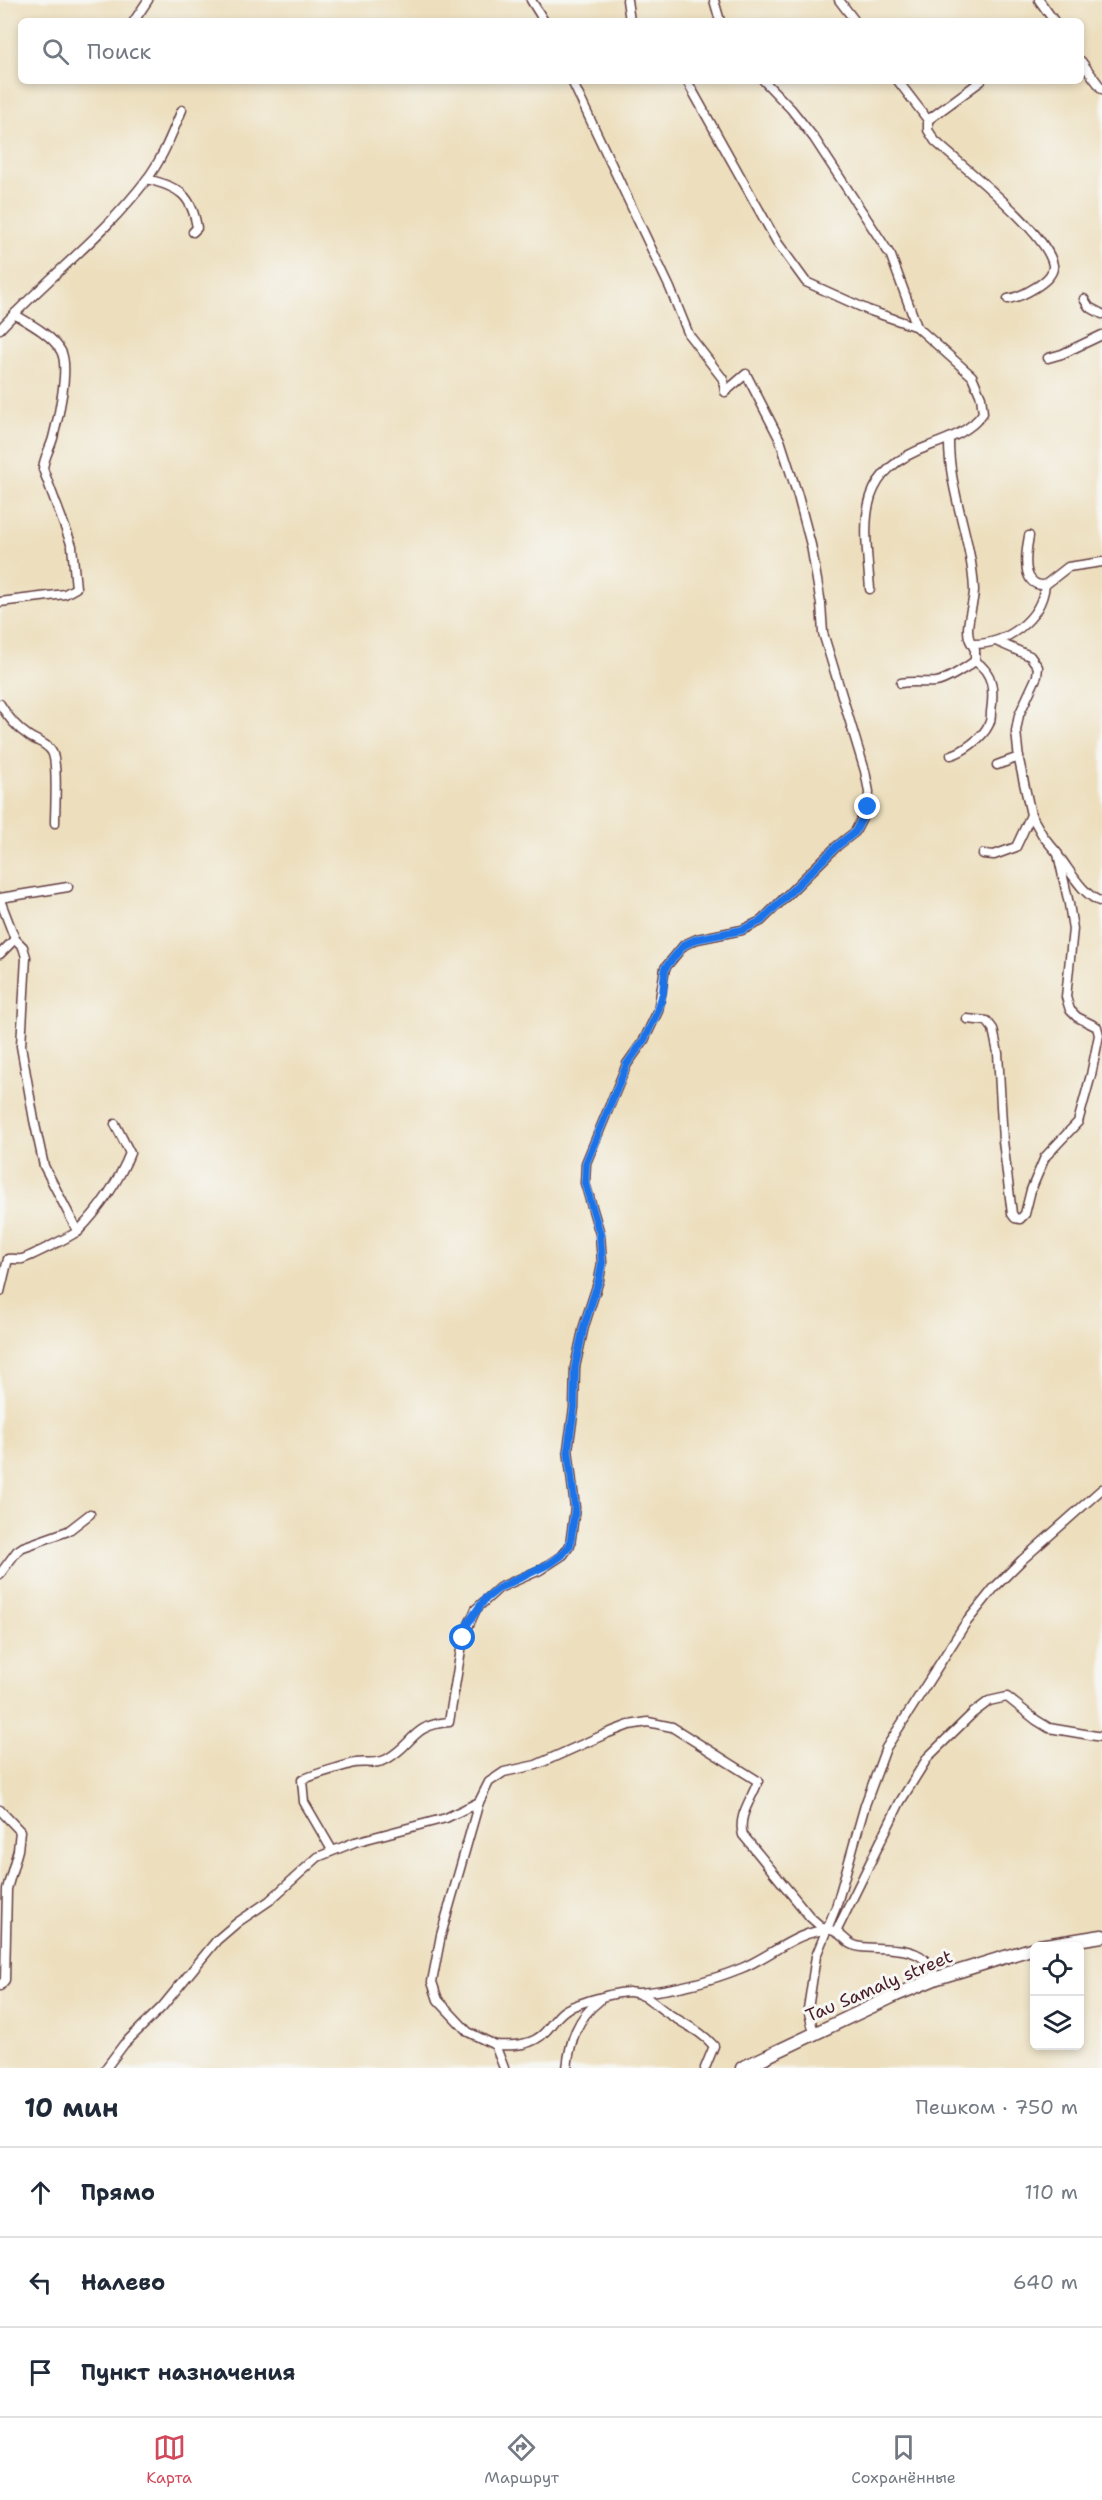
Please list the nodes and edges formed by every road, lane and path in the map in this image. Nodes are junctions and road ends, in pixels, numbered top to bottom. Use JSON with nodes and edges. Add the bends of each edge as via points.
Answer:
{"nodes":[{"id":1,"x":148,"y":0,"type":"edge"},
{"id":2,"x":531,"y":0,"type":"edge"},
{"id":3,"x":627,"y":0,"type":"edge"},
{"id":4,"x":714,"y":0,"type":"edge"},
{"id":5,"x":839,"y":0,"type":"edge"},
{"id":6,"x":1039,"y":0,"type":"edge"},
{"id":7,"x":136,"y":18,"type":"edge"},
{"id":8,"x":542,"y":18,"type":"edge"},
{"id":9,"x":630,"y":18,"type":"edge"},
{"id":10,"x":719,"y":18,"type":"edge"},
{"id":11,"x":853,"y":18,"type":"edge"},
{"id":12,"x":1051,"y":18,"type":"edge"},
{"id":13,"x":1084,"y":65,"type":"edge"},
{"id":14,"x":573,"y":84,"type":"edge"},
{"id":15,"x":689,"y":84,"type":"edge"},
{"id":16,"x":767,"y":84,"type":"edge"},
{"id":17,"x":900,"y":84,"type":"edge"},
{"id":18,"x":977,"y":84,"type":"edge"},
{"id":19,"x":1102,"y":89,"type":"edge"},
{"id":20,"x":183,"y":110,"type":"dead end"},
{"id":21,"x":928,"y":120,"type":"junction"},
{"id":22,"x":147,"y":179,"type":"junction"},
{"id":23,"x":193,"y":232,"type":"dead end"},
{"id":24,"x":1008,"y":299,"type":"dead end"},
{"id":25,"x":1084,"y":300,"type":"dead end"},
{"id":26,"x":14,"y":314,"type":"junction"},
{"id":27,"x":1102,"y":314,"type":"edge"},
{"id":28,"x":917,"y":327,"type":"junction"},
{"id":29,"x":0,"y":329,"type":"edge"},
{"id":30,"x":1102,"y":335,"type":"edge"},
{"id":31,"x":1047,"y":358,"type":"dead end"},
{"id":32,"x":949,"y":439,"type":"junction"},
{"id":33,"x":1029,"y":536,"type":"dead end"},
{"id":34,"x":1102,"y":562,"type":"edge"},
{"id":35,"x":1046,"y":585,"type":"junction"},
{"id":36,"x":870,"y":590,"type":"dead end"},
{"id":37,"x":0,"y":602,"type":"edge"},
{"id":38,"x":998,"y":642,"type":"junction"},
{"id":39,"x":972,"y":644,"type":"junction"},
{"id":40,"x":975,"y":661,"type":"junction"},
{"id":41,"x":901,"y":683,"type":"dead end"},
{"id":42,"x":0,"y":704,"type":"edge"},
{"id":43,"x":951,"y":755,"type":"dead end"},
{"id":44,"x":1019,"y":757,"type":"junction"},
{"id":45,"x":997,"y":765,"type":"dead end"},
{"id":46,"x":1031,"y":815,"type":"junction"},
{"id":47,"x":55,"y":823,"type":"dead end"},
{"id":48,"x":983,"y":854,"type":"dead end"},
{"id":49,"x":1058,"y":854,"type":"junction"},
{"id":50,"x":68,"y":887,"type":"dead end"},
{"id":51,"x":0,"y":899,"type":"edge"},
{"id":52,"x":1102,"y":902,"type":"edge"},
{"id":53,"x":15,"y":939,"type":"junction"},
{"id":54,"x":0,"y":954,"type":"edge"},
{"id":55,"x":967,"y":1019,"type":"dead end"},
{"id":56,"x":116,"y":1124,"type":"dead end"},
{"id":57,"x":78,"y":1232,"type":"junction"},
{"id":58,"x":0,"y":1292,"type":"edge"},
{"id":59,"x":1102,"y":1490,"type":"edge"},
{"id":60,"x":90,"y":1514,"type":"dead end"},
{"id":61,"x":0,"y":1574,"type":"edge"},
{"id":62,"x":1102,"y":1737,"type":"edge"},
{"id":63,"x":479,"y":1802,"type":"junction"},
{"id":64,"x":0,"y":1810,"type":"edge"},
{"id":65,"x":332,"y":1850,"type":"junction"},
{"id":66,"x":831,"y":1931,"type":"junction"},
{"id":67,"x":1102,"y":1936,"type":"edge"},
{"id":68,"x":1067,"y":1942,"type":"edge"},
{"id":69,"x":1030,"y":1949,"type":"edge"},
{"id":70,"x":937,"y":1978,"type":"junction"},
{"id":71,"x":0,"y":1986,"type":"edge"},
{"id":72,"x":639,"y":1993,"type":"junction"},
{"id":73,"x":601,"y":1998,"type":"junction"},
{"id":74,"x":814,"y":2033,"type":"junction"},
{"id":75,"x":495,"y":2045,"type":"junction"},
{"id":76,"x":106,"y":2068,"type":"edge"},
{"id":77,"x":504,"y":2068,"type":"edge"},
{"id":78,"x":567,"y":2068,"type":"edge"},
{"id":79,"x":705,"y":2068,"type":"edge"},
{"id":80,"x":742,"y":2068,"type":"edge"}],
"edges":[{"from":1,"to":7,"type":"street"},
{"from":2,"to":8,"type":"street"},
{"from":3,"to":9,"type":"street"},
{"from":4,"to":10,"type":"street"},
{"from":5,"to":11,"type":"street"},
{"from":6,"to":12,"type":"street"},
{"from":13,"to":19,"type":"street"},
{"from":14,"to":65,"type":"street","via":[[689,335],[723,379],[725,392],[746,374],[780,440],[811,545],[823,633],[865,771],[868,807],[855,832],[761,921],[684,945],[665,968],[658,1011],[627,1064],[586,1163],[585,1183],[600,1234],[602,1263],[575,1367],[568,1449],[575,1508],[570,1545],[540,1570],[499,1588],[476,1609],[463,1638],[449,1722],[423,1728],[385,1760],[348,1764],[302,1780],[304,1802]]},
{"from":15,"to":28,"type":"street","via":[[777,242],[806,282]]},
{"from":16,"to":28,"type":"street","via":[[814,138],[891,256]]},
{"from":17,"to":21,"type":"street"},
{"from":18,"to":21,"type":"street"},
{"from":20,"to":22,"type":"street"},
{"from":21,"to":24,"type":"street","via":[[924,128],[935,141],[1011,207],[1049,256],[1052,273],[1045,282]]},
{"from":22,"to":23,"type":"street","via":[[179,189],[187,198],[195,214],[197,228]]},
{"from":22,"to":26,"type":"street","via":[[105,226]]},
{"from":25,"to":27,"type":"street"},
{"from":26,"to":29,"type":"street"},
{"from":26,"to":37,"type":"street","via":[[29,322],[63,354],[57,420],[43,469],[72,546],[76,588],[65,594]]},
{"from":28,"to":32,"type":"street","via":[[966,369],[981,397],[983,413],[978,422]]},
{"from":30,"to":31,"type":"street"},
{"from":32,"to":36,"type":"street","via":[[904,458],[883,472],[872,488],[866,535]]},
{"from":32,"to":39,"type":"street","via":[[974,591],[968,633]]},
{"from":33,"to":35,"type":"street","via":[[1029,579]]},
{"from":34,"to":35,"type":"street","via":[[1068,567]]},
{"from":35,"to":38,"type":"street","via":[[1034,613],[1015,633]]},
{"from":38,"to":39,"type":"street"},
{"from":38,"to":44,"type":"street","via":[[1030,656],[1038,667],[1019,715]]},
{"from":39,"to":40,"type":"street"},
{"from":40,"to":41,"type":"street","via":[[936,682]]},
{"from":40,"to":43,"type":"street","via":[[991,679],[988,726],[969,746]]},
{"from":42,"to":47,"type":"street","via":[[7,716],[52,752],[56,769]]},
{"from":44,"to":45,"type":"street"},
{"from":44,"to":46,"type":"street"},
{"from":46,"to":48,"type":"street","via":[[1016,847],[994,855]]},
{"from":46,"to":49,"type":"street"},
{"from":49,"to":52,"type":"street","via":[[1085,891]]},
{"from":49,"to":55,"type":"street","via":[[1074,929],[1066,997],[1077,1017],[1097,1027],[1099,1035],[1078,1122],[1045,1157],[1020,1219],[1012,1214],[1005,1167],[993,1029],[987,1021]]},
{"from":50,"to":51,"type":"street"},
{"from":51,"to":53,"type":"street"},
{"from":53,"to":54,"type":"street"},
{"from":53,"to":57,"type":"street","via":[[23,946],[26,957],[21,1046],[44,1166]]},
{"from":56,"to":57,"type":"street","via":[[130,1153]]},
{"from":57,"to":58,"type":"street","via":[[27,1257],[8,1258]]},
{"from":59,"to":66,"type":"street","via":[[994,1588],[964,1624],[897,1730],[878,1767]]},
{"from":60,"to":61,"type":"street","via":[[68,1531],[16,1551]]},
{"from":62,"to":66,"type":"street","via":[[1049,1728],[1007,1697],[989,1701],[928,1757]]},
{"from":63,"to":65,"type":"street","via":[[446,1818]]},
{"from":63,"to":66,"type":"street","via":[[489,1782],[504,1772],[543,1762],[628,1725],[648,1722],[672,1726],[758,1782],[740,1826],[743,1835],[810,1917]]},
{"from":63,"to":75,"type":"street","via":[[441,1935],[432,1982],[438,2000],[468,2032]]},
{"from":64,"to":71,"type":"street","via":[[20,1831],[7,1889],[5,1980]]},
{"from":65,"to":76,"type":"street","via":[[309,1864],[277,1895],[217,1940]]},
{"from":66,"to":70,"type":"street","via":[[850,1945],[907,1951],[923,1959]]},
{"from":66,"to":72,"type":"street","via":[[797,1939],[742,1968]]},
{"from":66,"to":74,"type":"street","via":[[816,1956],[808,2002]]},
{"from":67,"to":68,"type":"street","name":"Tau Samaly street"},
{"from":69,"to":70,"type":"street","name":"Tau Samaly street"},
{"from":70,"to":74,"type":"street","name":"Tau Samaly street"},
{"from":72,"to":73,"type":"street","via":[[628,1991]]},
{"from":72,"to":79,"type":"street","via":[[714,2046]]},
{"from":73,"to":75,"type":"street","via":[[564,2011],[545,2032],[528,2043]]},
{"from":73,"to":78,"type":"street","via":[[578,2025],[569,2048]]},
{"from":74,"to":80,"type":"street","name":"Tau Samaly street"},
{"from":75,"to":77,"type":"street"}]}
